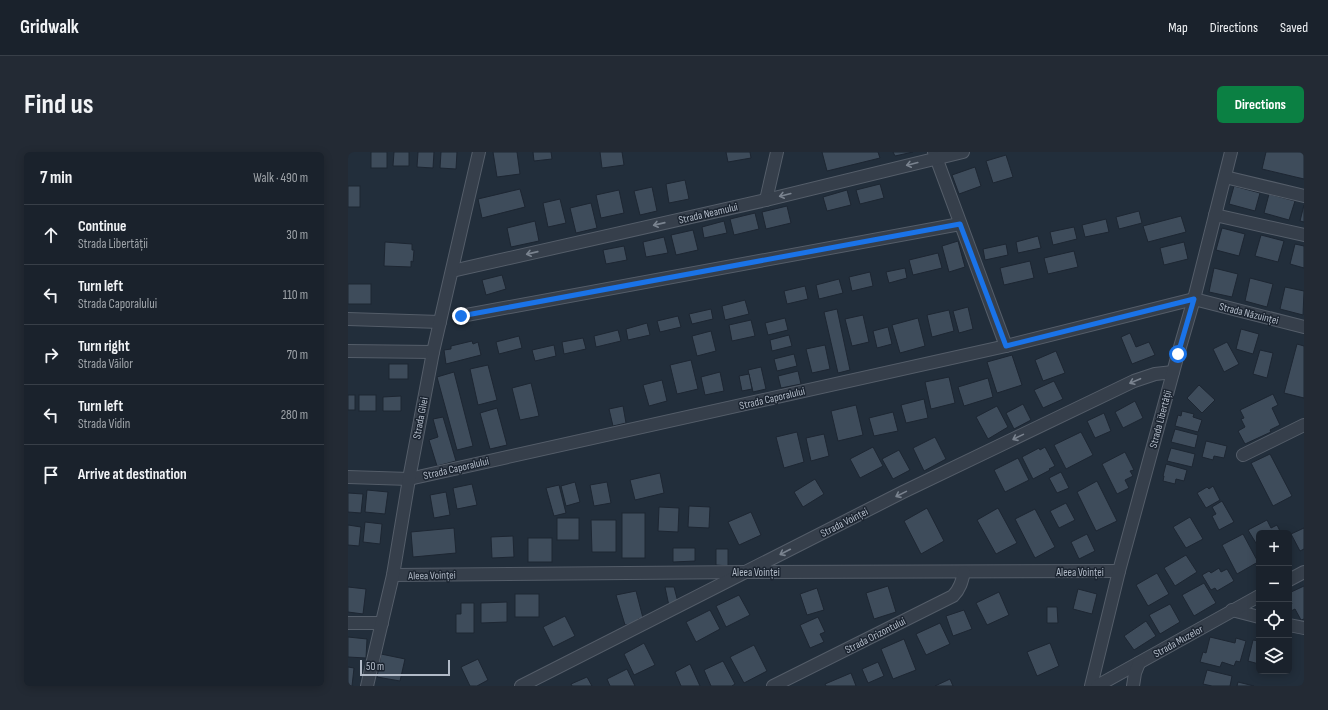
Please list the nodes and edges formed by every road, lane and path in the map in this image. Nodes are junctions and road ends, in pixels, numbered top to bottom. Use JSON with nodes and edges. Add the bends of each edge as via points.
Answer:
{"nodes":[{"id":1,"x":479,"y":152,"type":"edge"},
{"id":2,"x":777,"y":152,"type":"edge"},
{"id":3,"x":963,"y":152,"type":"edge"},
{"id":4,"x":1231,"y":152,"type":"edge"},
{"id":5,"x":935,"y":155,"type":"edge"},
{"id":6,"x":1225,"y":177,"type":"junction"},
{"id":7,"x":1304,"y":196,"type":"edge"},
{"id":8,"x":766,"y":200,"type":"junction"},
{"id":9,"x":1215,"y":215,"type":"junction"},
{"id":10,"x":960,"y":224,"type":"junction"},
{"id":11,"x":1304,"y":235,"type":"edge"},
{"id":12,"x":452,"y":271,"type":"junction"},
{"id":13,"x":1194,"y":299,"type":"junction"},
{"id":14,"x":461,"y":316,"type":"dead end"},
{"id":15,"x":348,"y":319,"type":"edge"},
{"id":16,"x":440,"y":322,"type":"junction"},
{"id":17,"x":1304,"y":326,"type":"edge"},
{"id":18,"x":1006,"y":346,"type":"junction"},
{"id":19,"x":348,"y":351,"type":"edge"},
{"id":20,"x":434,"y":352,"type":"junction"},
{"id":21,"x":1173,"y":372,"type":"junction"},
{"id":22,"x":1304,"y":425,"type":"edge"},
{"id":23,"x":1243,"y":455,"type":"dead end"},
{"id":24,"x":348,"y":477,"type":"edge"},
{"id":25,"x":409,"y":479,"type":"junction"},
{"id":26,"x":1119,"y":571,"type":"junction"},
{"id":27,"x":747,"y":572,"type":"junction"},
{"id":28,"x":964,"y":572,"type":"junction"},
{"id":29,"x":1304,"y":572,"type":"edge"},
{"id":30,"x":393,"y":575,"type":"junction"},
{"id":31,"x":1292,"y":578,"type":"edge"},
{"id":32,"x":1256,"y":598,"type":"edge"},
{"id":33,"x":1232,"y":610,"type":"junction"},
{"id":34,"x":1256,"y":616,"type":"edge"},
{"id":35,"x":348,"y":623,"type":"edge"},
{"id":36,"x":382,"y":623,"type":"junction"},
{"id":37,"x":1292,"y":626,"type":"edge"},
{"id":38,"x":1304,"y":628,"type":"edge"},
{"id":39,"x":1139,"y":663,"type":"junction"},
{"id":40,"x":367,"y":686,"type":"edge"},
{"id":41,"x":521,"y":686,"type":"edge"},
{"id":42,"x":773,"y":686,"type":"edge"},
{"id":43,"x":1090,"y":686,"type":"edge"},
{"id":44,"x":1097,"y":686,"type":"edge"},
{"id":45,"x":1133,"y":686,"type":"edge"}],
"edges":[{"from":1,"to":12,"type":"street","name":"Strada Gliei"},
{"from":2,"to":8,"type":"street"},
{"from":3,"to":5,"type":"street","name":"Strada Neamului"},
{"from":4,"to":6,"type":"street","name":"Strada Libertății"},
{"from":5,"to":8,"type":"street","name":"Strada Neamului","one_way":true},
{"from":5,"to":10,"type":"street"},
{"from":6,"to":7,"type":"street"},
{"from":6,"to":9,"type":"street","name":"Strada Libertății"},
{"from":8,"to":12,"type":"street","name":"Strada Neamului","one_way":true},
{"from":9,"to":11,"type":"street"},
{"from":9,"to":13,"type":"street","name":"Strada Libertății"},
{"from":10,"to":14,"type":"street"},
{"from":10,"to":18,"type":"street"},
{"from":12,"to":16,"type":"street","name":"Strada Gliei"},
{"from":13,"to":17,"type":"street","name":"Strada Năzuinței"},
{"from":13,"to":18,"type":"street","name":"Strada Caporalului"},
{"from":13,"to":21,"type":"street","name":"Strada Libertății"},
{"from":15,"to":16,"type":"street"},
{"from":16,"to":20,"type":"street","name":"Strada Gliei"},
{"from":18,"to":25,"type":"street","name":"Strada Caporalului"},
{"from":19,"to":20,"type":"street"},
{"from":20,"to":25,"type":"street","name":"Strada Gliei"},
{"from":21,"to":26,"type":"street","name":"Strada Libertății"},
{"from":21,"to":27,"type":"street","name":"Strada Voinței","one_way":true,"via":[[1155,374],[1134,381],[903,492]]},
{"from":22,"to":23,"type":"street"},
{"from":24,"to":25,"type":"street","name":"Strada Caporalului"},
{"from":25,"to":30,"type":"street","name":"Strada Gliei"},
{"from":26,"to":28,"type":"street","name":"Aleea Voinței"},
{"from":26,"to":43,"type":"street","name":"Strada Libertății"},
{"from":27,"to":28,"type":"street","name":"Aleea Voinței"},
{"from":27,"to":30,"type":"street","name":"Aleea Voinței"},
{"from":27,"to":41,"type":"street","name":"Strada Voinței"},
{"from":28,"to":42,"type":"street","name":"Strada Orizontului","via":[[958,591],[953,596]]},
{"from":29,"to":31,"type":"street"},
{"from":30,"to":36,"type":"street","name":"Strada Gliei"},
{"from":32,"to":33,"type":"street","name":"Strada Muzelor"},
{"from":33,"to":34,"type":"street"},
{"from":33,"to":39,"type":"street","name":"Strada Muzelor"},
{"from":35,"to":36,"type":"street"},
{"from":36,"to":40,"type":"street","name":"Strada Gliei"},
{"from":37,"to":38,"type":"street"},
{"from":39,"to":44,"type":"street","name":"Strada Muzelor"},
{"from":39,"to":45,"type":"street"}]}
